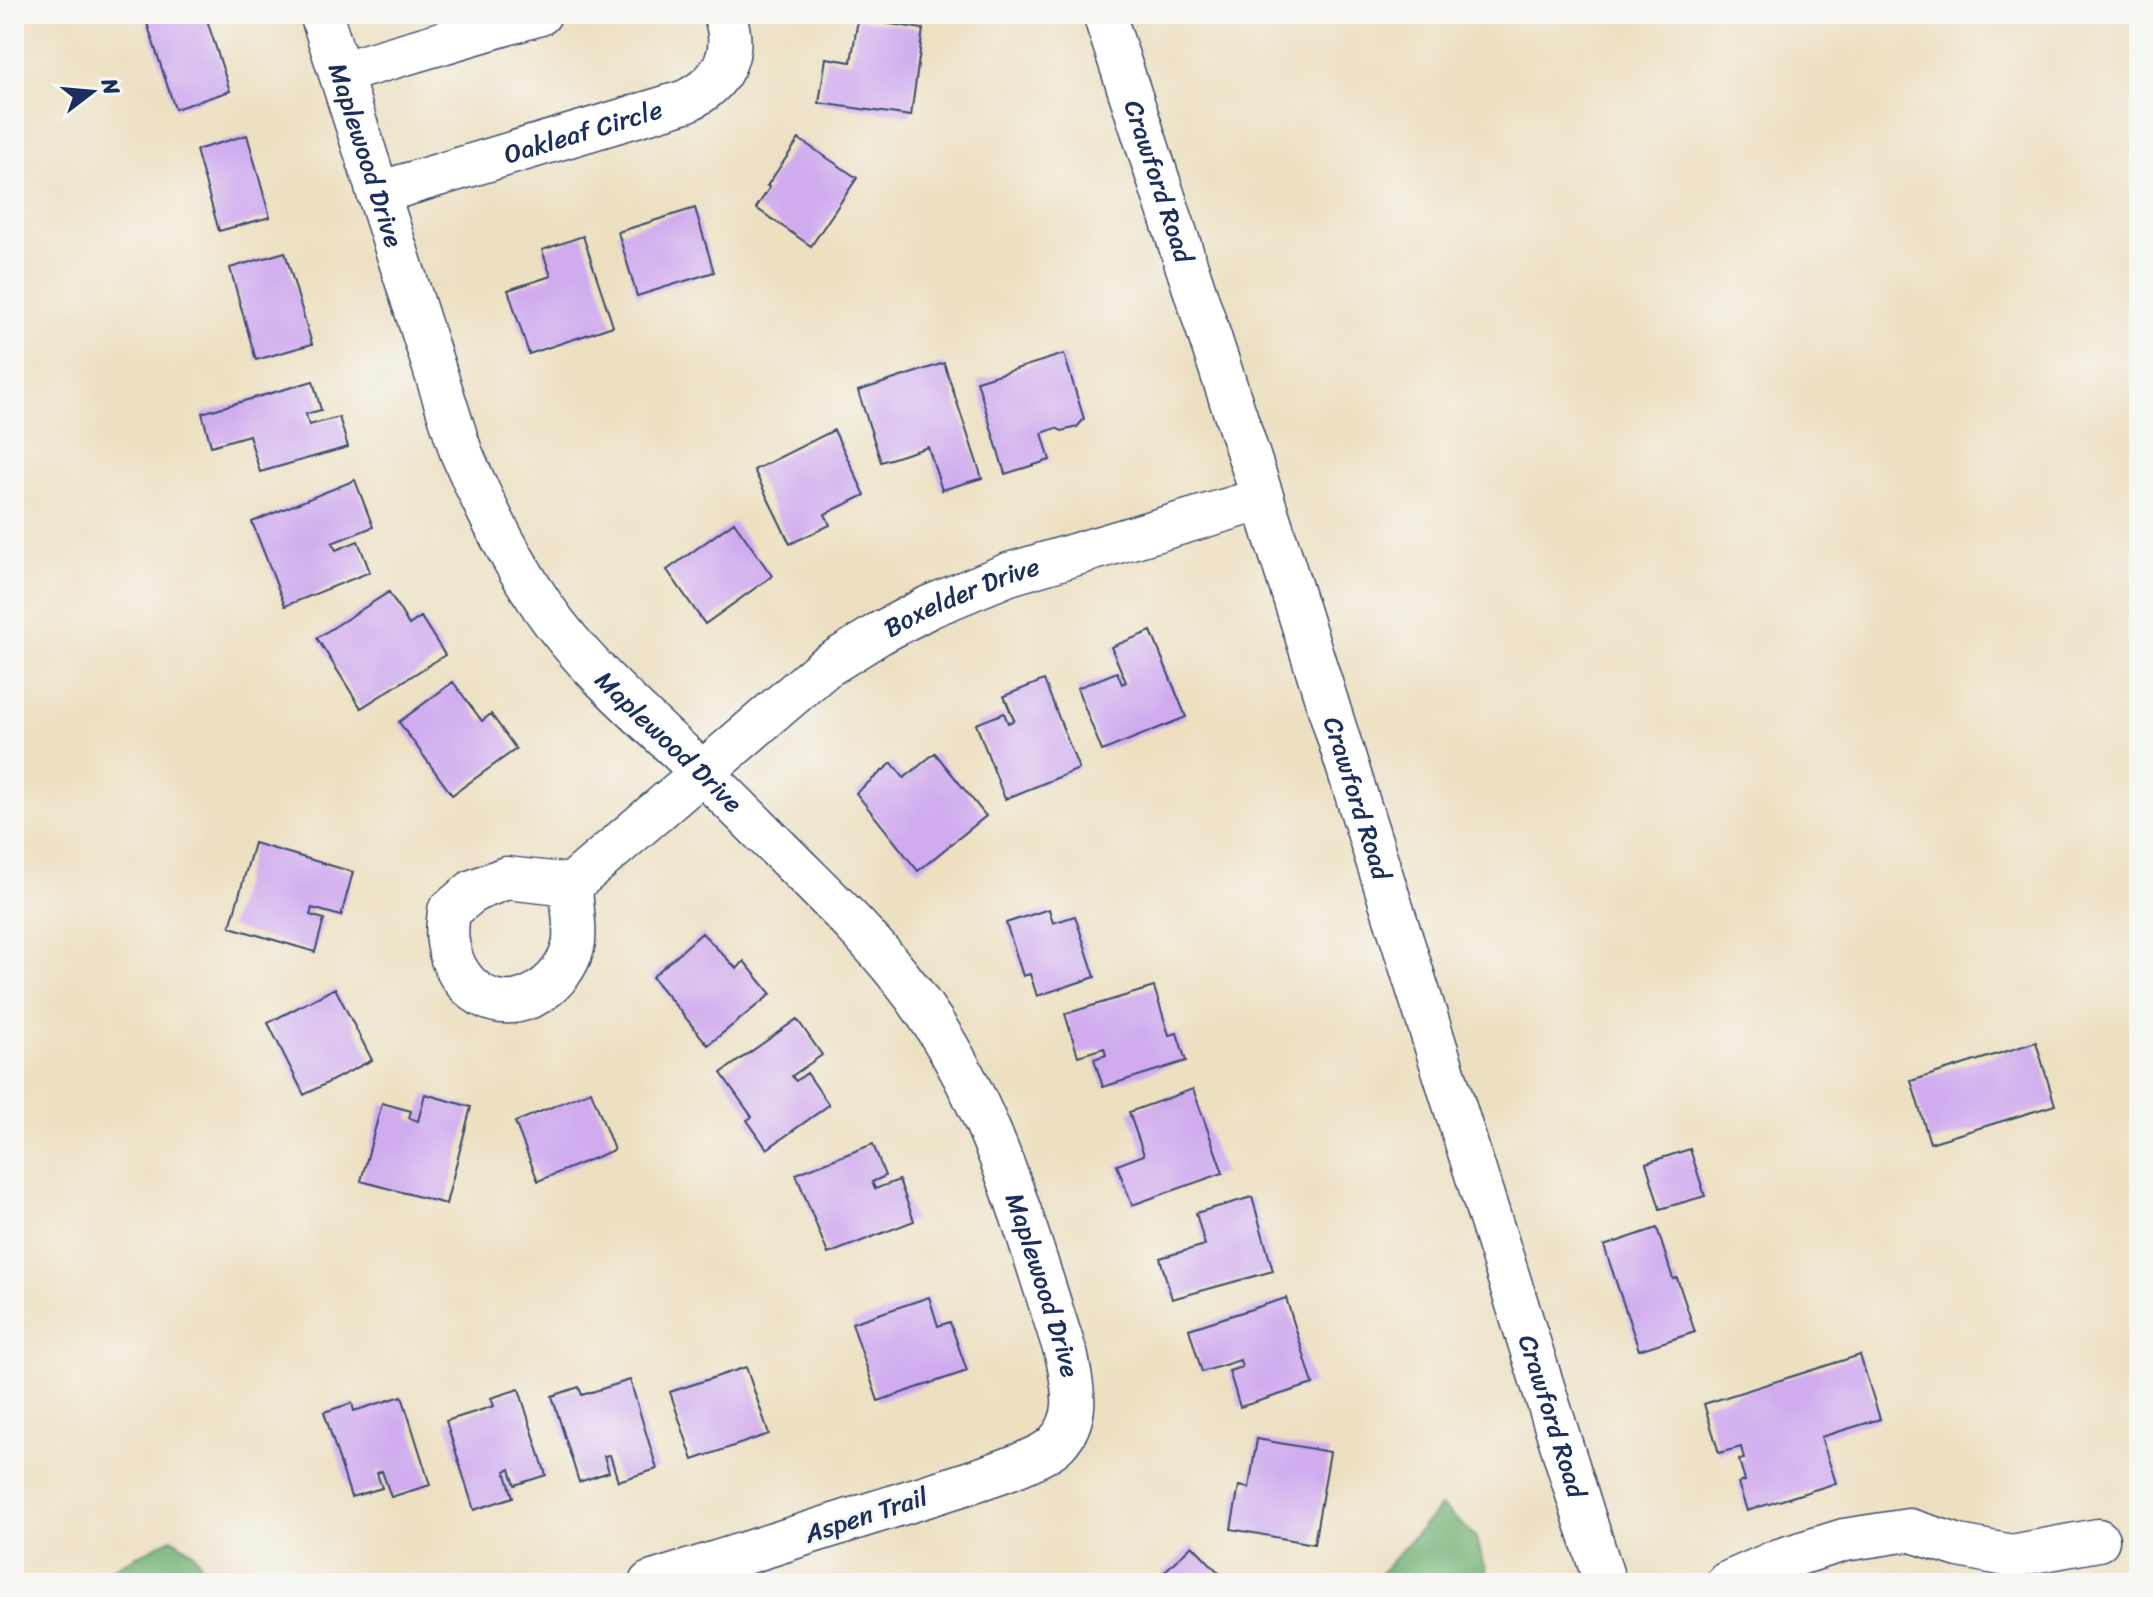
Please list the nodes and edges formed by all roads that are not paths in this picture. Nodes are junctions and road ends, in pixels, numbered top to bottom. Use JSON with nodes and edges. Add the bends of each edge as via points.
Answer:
{"nodes":[{"id":1,"x":321,"y":14,"type":"edge"},
{"id":2,"x":540,"y":14,"type":"edge"},
{"id":3,"x":724,"y":14,"type":"edge"},
{"id":4,"x":1104,"y":14,"type":"edge"},
{"id":5,"x":340,"y":73,"type":"junction"},
{"id":6,"x":378,"y":193,"type":"junction"},
{"id":7,"x":1263,"y":499,"type":"junction"},
{"id":8,"x":701,"y":771,"type":"junction"},
{"id":9,"x":571,"y":885,"type":"dead end"},
{"id":10,"x":1069,"y":1426,"type":"joint"},
{"id":11,"x":2098,"y":1540,"type":"dead end"},
{"id":12,"x":650,"y":1583,"type":"edge"},
{"id":13,"x":1605,"y":1583,"type":"edge"},
{"id":14,"x":1727,"y":1583,"type":"edge"}],
"edges":[{"from":1,"to":5,"type":"street","name":"Maplewood Drive"},
{"from":2,"to":5,"type":"street"},
{"from":3,"to":6,"type":"street","name":"Oakleaf Circle","via":[[729,27],[727,58],[702,93]]},
{"from":4,"to":7,"type":"street","name":"Crawford Road"},
{"from":5,"to":6,"type":"street","name":"Maplewood Drive"},
{"from":6,"to":8,"type":"street","name":"Maplewood Drive","via":[[461,452],[509,553],[577,650]]},
{"from":7,"to":8,"type":"street","name":"Boxelder Drive","via":[[1009,574],[929,607],[824,668]]},
{"from":7,"to":13,"type":"street","name":"Crawford Road"},
{"from":8,"to":9,"type":"street","name":"Boxelder Drive"},
{"from":8,"to":10,"type":"street","name":"Maplewood Drive","via":[[864,934],[937,1028],[966,1077],[998,1146],[1067,1357],[1074,1392]]},
{"from":10,"to":12,"type":"street","name":"Aspen Trail","via":[[1044,1453],[975,1480]]},
{"from":11,"to":14,"type":"street","via":[[2012,1556],[1909,1530],[1844,1540]]}]}
